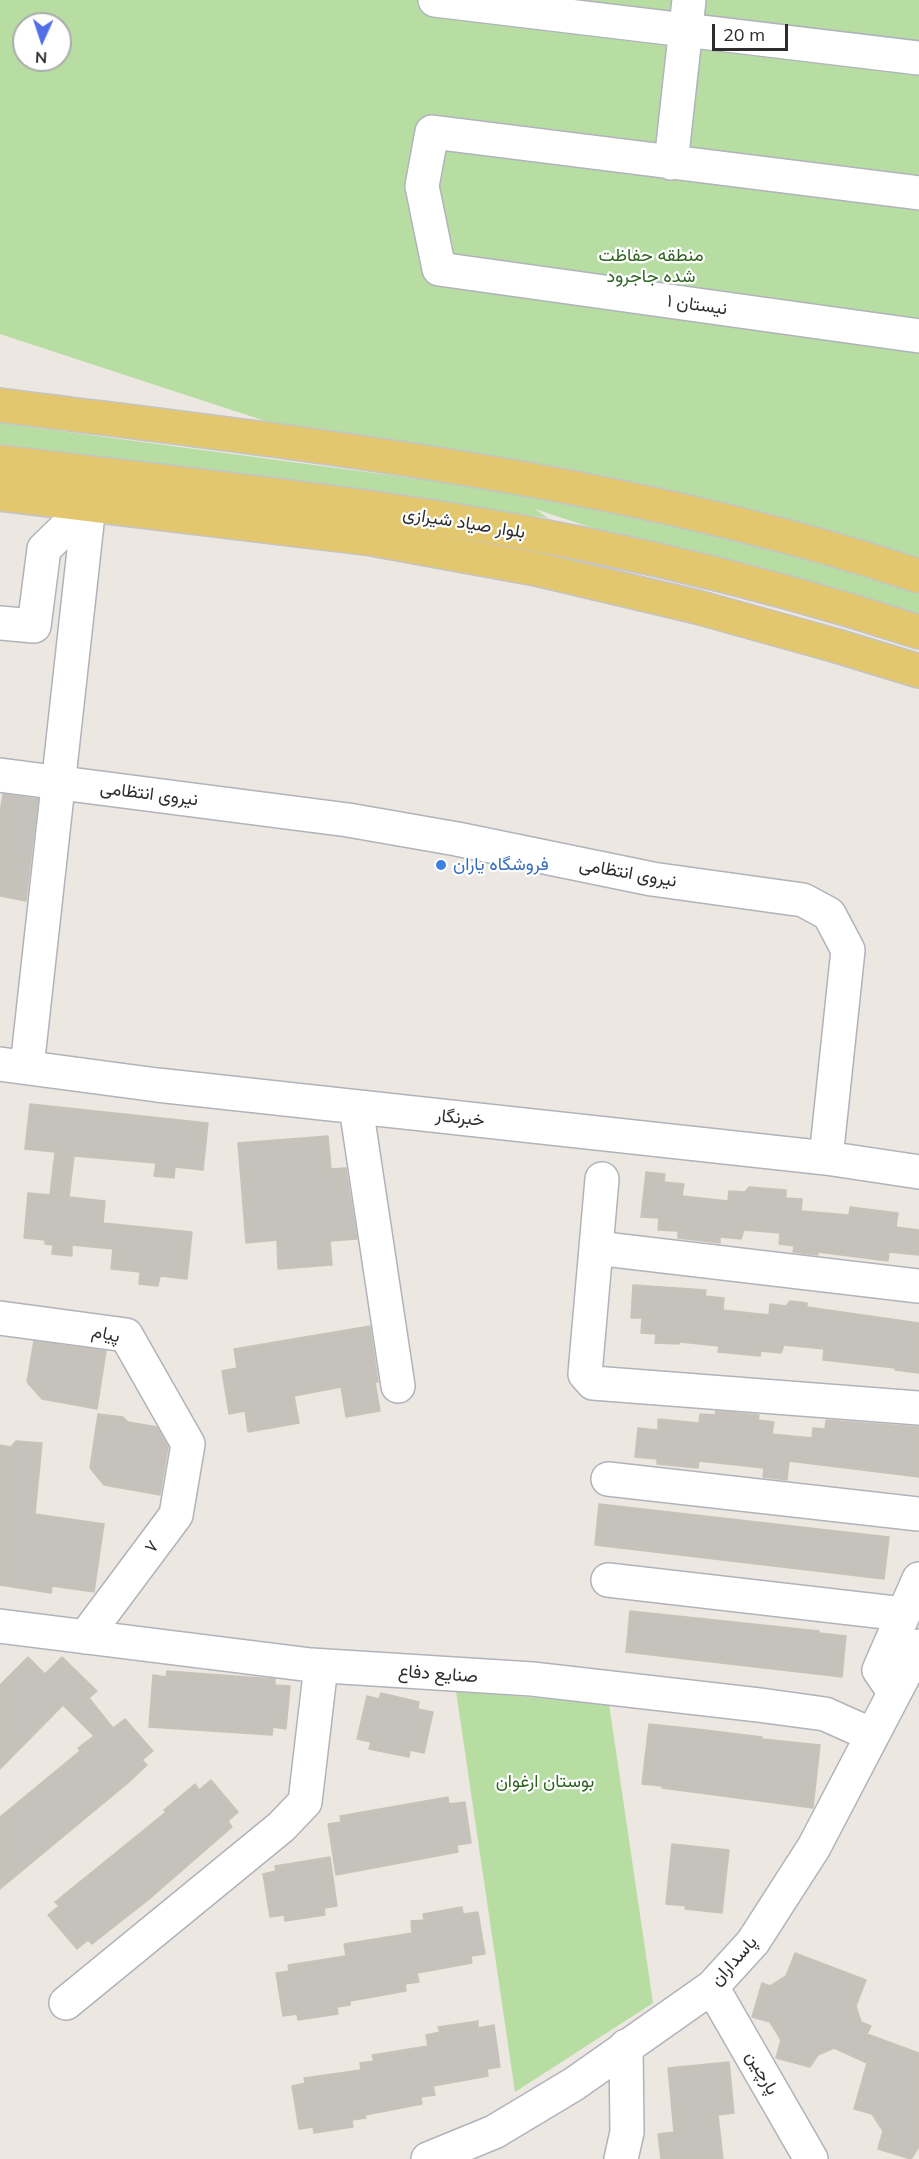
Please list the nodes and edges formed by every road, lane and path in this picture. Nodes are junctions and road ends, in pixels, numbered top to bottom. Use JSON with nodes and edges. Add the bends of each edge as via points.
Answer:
{"nodes":[{"id":1,"x":435,"y":0,"type":"edge"},
{"id":2,"x":688,"y":15,"type":"edge"},
{"id":3,"x":919,"y":58,"type":"edge"},
{"id":4,"x":671,"y":163,"type":"junction"},
{"id":5,"x":919,"y":193,"type":"edge"},
{"id":6,"x":919,"y":336,"type":"edge"},
{"id":7,"x":0,"y":405,"type":"edge"},
{"id":8,"x":0,"y":462,"type":"edge"},
{"id":9,"x":0,"y":494,"type":"edge"},
{"id":10,"x":89,"y":505,"type":"junction"},
{"id":11,"x":919,"y":576,"type":"edge"},
{"id":12,"x":0,"y":623,"type":"edge"},
{"id":13,"x":919,"y":632,"type":"edge"},
{"id":14,"x":919,"y":671,"type":"edge"},
{"id":15,"x":0,"y":775,"type":"edge"},
{"id":16,"x":58,"y":783,"type":"junction"},
{"id":17,"x":14,"y":1066,"type":"edge"},
{"id":18,"x":356,"y":1107,"type":"junction"},
{"id":19,"x":826,"y":1158,"type":"junction"},
{"id":20,"x":919,"y":1172,"type":"edge"},
{"id":21,"x":602,"y":1179,"type":"dead end"},
{"id":22,"x":596,"y":1248,"type":"junction"},
{"id":23,"x":919,"y":1286,"type":"edge"},
{"id":24,"x":0,"y":1318,"type":"edge"},
{"id":25,"x":398,"y":1386,"type":"dead end"},
{"id":26,"x":919,"y":1408,"type":"edge"},
{"id":27,"x":188,"y":1444,"type":"joint"},
{"id":28,"x":608,"y":1479,"type":"dead end"},
{"id":29,"x":919,"y":1514,"type":"edge"},
{"id":30,"x":919,"y":1579,"type":"edge"},
{"id":31,"x":608,"y":1580,"type":"dead end"},
{"id":32,"x":903,"y":1614,"type":"junction"},
{"id":33,"x":0,"y":1626,"type":"edge"},
{"id":34,"x":85,"y":1637,"type":"junction"},
{"id":35,"x":919,"y":1646,"type":"edge"},
{"id":36,"x":321,"y":1666,"type":"junction"},
{"id":37,"x":894,"y":1692,"type":"junction"},
{"id":38,"x":872,"y":1735,"type":"junction"},
{"id":39,"x":712,"y":1987,"type":"junction"},
{"id":40,"x":66,"y":2003,"type":"dead end"},
{"id":41,"x":626,"y":2046,"type":"junction"},
{"id":42,"x":428,"y":2159,"type":"edge"},
{"id":43,"x":621,"y":2159,"type":"edge"},
{"id":44,"x":811,"y":2159,"type":"edge"}],
"edges":[{"from":1,"to":2,"type":"street"},
{"from":2,"to":3,"type":"street"},
{"from":2,"to":4,"type":"street"},
{"from":4,"to":5,"type":"street"},
{"from":4,"to":6,"type":"street","name":"نیستان ۱","via":[[432,132],[422,186],[439,269]]},
{"from":7,"to":11,"type":"main road","via":[[382,455],[551,483],[715,518]]},
{"from":8,"to":13,"type":"main road","name":"بلوار صیاد شیرازی","via":[[375,508],[541,536],[702,570]]},
{"from":9,"to":10,"type":"main road"},
{"from":10,"to":12,"type":"street","via":[[44,549],[34,626]]},
{"from":10,"to":14,"type":"main road","via":[[372,539],[536,569],[696,607]]},
{"from":10,"to":16,"type":"street"},
{"from":15,"to":16,"type":"street","name":"نیروی انتظامی"},
{"from":16,"to":17,"type":"street"},
{"from":16,"to":19,"type":"street","name":"نیروی انتظامی","via":[[348,820],[652,879],[803,900],[829,915],[848,950]]},
{"from":17,"to":18,"type":"street","name":"خبرنگار"},
{"from":18,"to":19,"type":"street","name":"خبرنگار"},
{"from":18,"to":25,"type":"street"},
{"from":19,"to":20,"type":"street","name":"خبرنگار"},
{"from":21,"to":22,"type":"street"},
{"from":22,"to":23,"type":"street"},
{"from":22,"to":26,"type":"street","via":[[585,1374],[593,1383]]},
{"from":24,"to":27,"type":"street","name":"پیام","via":[[126,1335]]},
{"from":27,"to":34,"type":"street","name":"۷","via":[[176,1515]]},
{"from":28,"to":29,"type":"street"},
{"from":30,"to":32,"type":"street"},
{"from":31,"to":32,"type":"street"},
{"from":32,"to":37,"type":"street","via":[[879,1670]]},
{"from":33,"to":34,"type":"street","name":"صنایع دفاع"},
{"from":34,"to":36,"type":"street","name":"صنایع دفاع"},
{"from":35,"to":37,"type":"street","name":"پاسداران"},
{"from":36,"to":38,"type":"street","name":"صنایع دفاع","via":[[532,1679],[770,1707],[825,1714]]},
{"from":36,"to":40,"type":"street","via":[[305,1802],[281,1827]]},
{"from":37,"to":38,"type":"street","name":"پاسداران"},
{"from":38,"to":39,"type":"street","name":"پاسداران","via":[[814,1847],[753,1942]]},
{"from":39,"to":41,"type":"street","name":"پاسداران"},
{"from":39,"to":44,"type":"street","name":"پارچین"},
{"from":41,"to":42,"type":"street","name":"پاسداران","via":[[574,2084],[494,2132]]},
{"from":41,"to":43,"type":"street","via":[[627,2132]]}]}
